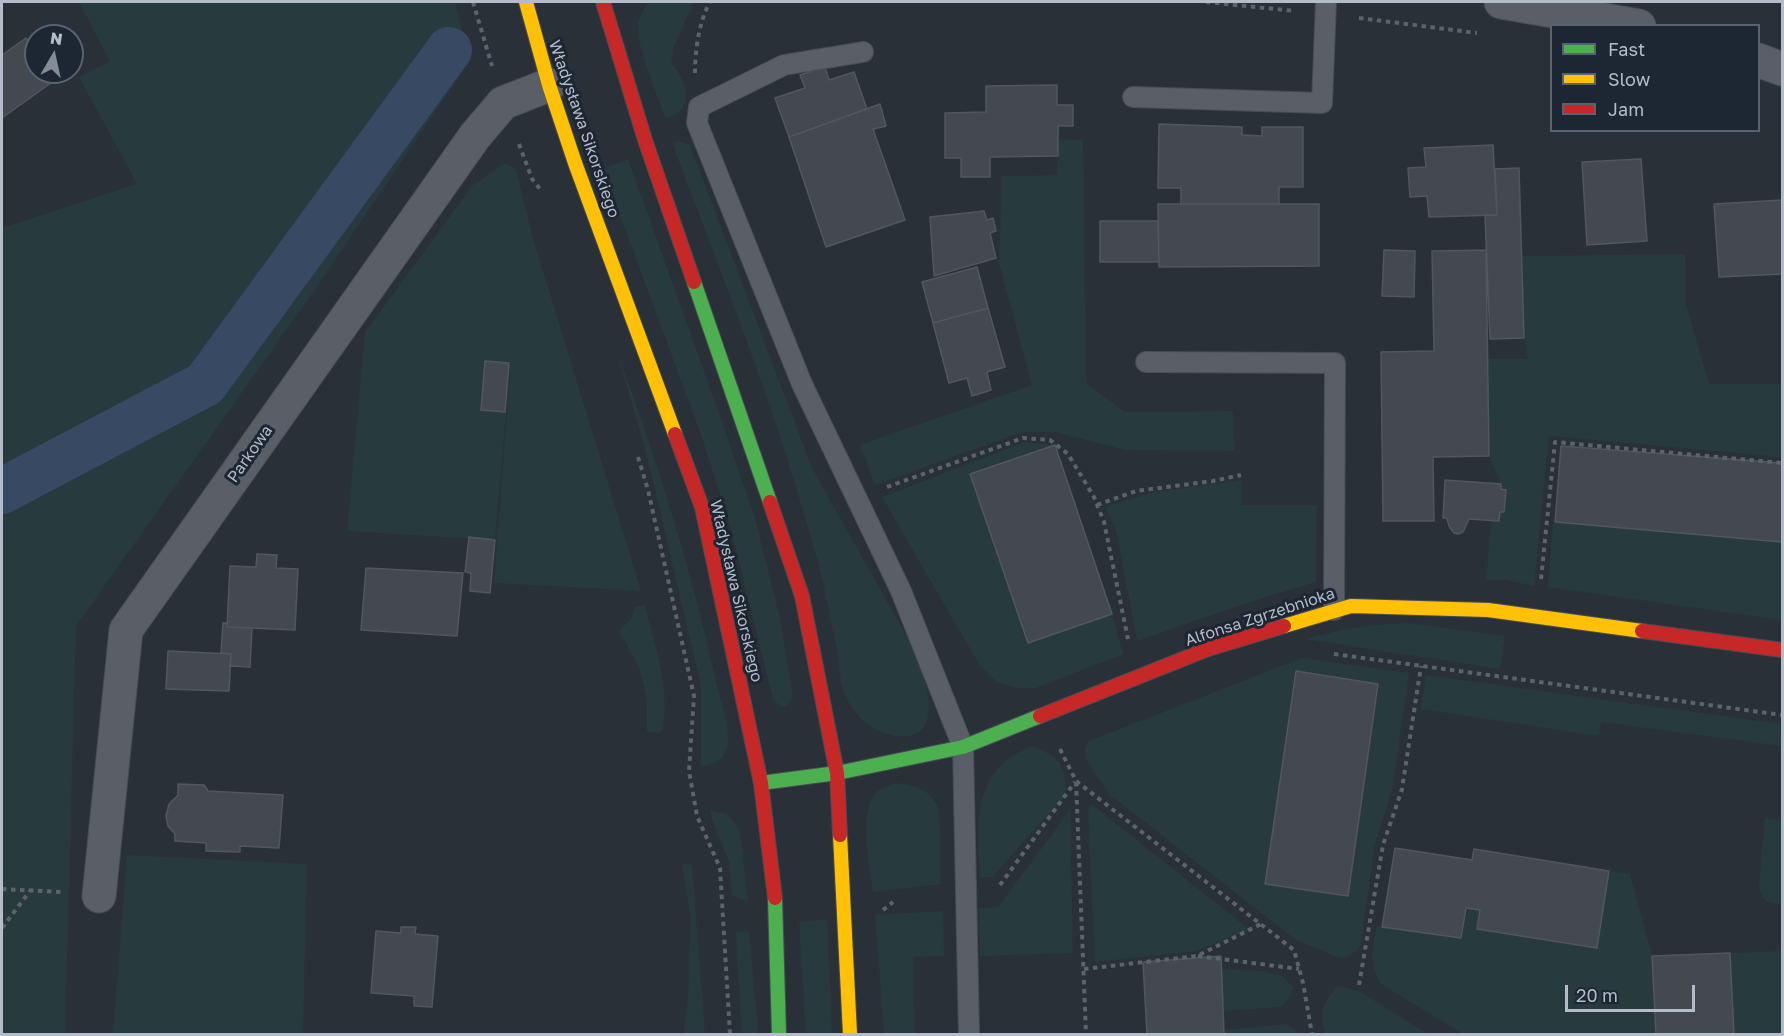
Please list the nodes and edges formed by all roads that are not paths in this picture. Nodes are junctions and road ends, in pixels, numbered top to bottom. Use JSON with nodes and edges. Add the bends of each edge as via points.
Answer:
{"nodes":[{"id":1,"x":526,"y":2,"type":"edge"},
{"id":2,"x":603,"y":2,"type":"edge"},
{"id":3,"x":1501,"y":2,"type":"edge"},
{"id":4,"x":1325,"y":8,"type":"edge"},
{"id":5,"x":1628,"y":24,"type":"edge"},
{"id":6,"x":864,"y":52,"type":"dead end"},
{"id":7,"x":1760,"y":61,"type":"edge"},
{"id":8,"x":1782,"y":69,"type":"edge"},
{"id":9,"x":549,"y":85,"type":"junction"},
{"id":10,"x":1133,"y":98,"type":"dead end"},
{"id":11,"x":1146,"y":362,"type":"dead end"},
{"id":12,"x":1334,"y":610,"type":"junction"},
{"id":13,"x":1782,"y":650,"type":"edge"},
{"id":14,"x":963,"y":747,"type":"junction"},
{"id":15,"x":837,"y":773,"type":"junction"},
{"id":16,"x":761,"y":783,"type":"junction"},
{"id":17,"x":99,"y":896,"type":"road end"},
{"id":18,"x":779,"y":1035,"type":"edge"},
{"id":19,"x":850,"y":1035,"type":"edge"},
{"id":20,"x":969,"y":1035,"type":"edge"}],
"edges":[{"from":1,"to":9,"type":"street","name":"Władysława Sikorskiego"},
{"from":2,"to":15,"type":"street","via":[[645,140],[802,596]]},
{"from":3,"to":5,"type":"street"},
{"from":4,"to":10,"type":"lane","via":[[1322,103]]},
{"from":6,"to":14,"type":"lane","via":[[784,65],[699,107],[697,123],[802,384],[901,591]]},
{"from":7,"to":8,"type":"street"},
{"from":9,"to":16,"type":"street","name":"Władysława Sikorskiego","via":[[702,507]]},
{"from":9,"to":17,"type":"street","name":"Parkowa","via":[[503,103],[475,136],[126,630]]},
{"from":11,"to":12,"type":"lane","via":[[1335,363]]},
{"from":12,"to":13,"type":"street","name":"Alfonsa Zgrzebnioka","via":[[1351,606],[1488,610]]},
{"from":12,"to":14,"type":"street","name":"Alfonsa Zgrzebnioka","via":[[1208,649]]},
{"from":14,"to":15,"type":"street","name":"Alfonsa Zgrzebnioka"},
{"from":14,"to":20,"type":"lane"},
{"from":15,"to":16,"type":"street","name":"Alfonsa Zgrzebnioka"},
{"from":15,"to":19,"type":"street"},
{"from":16,"to":18,"type":"street","name":"Władysława Sikorskiego","via":[[776,910]]}]}
